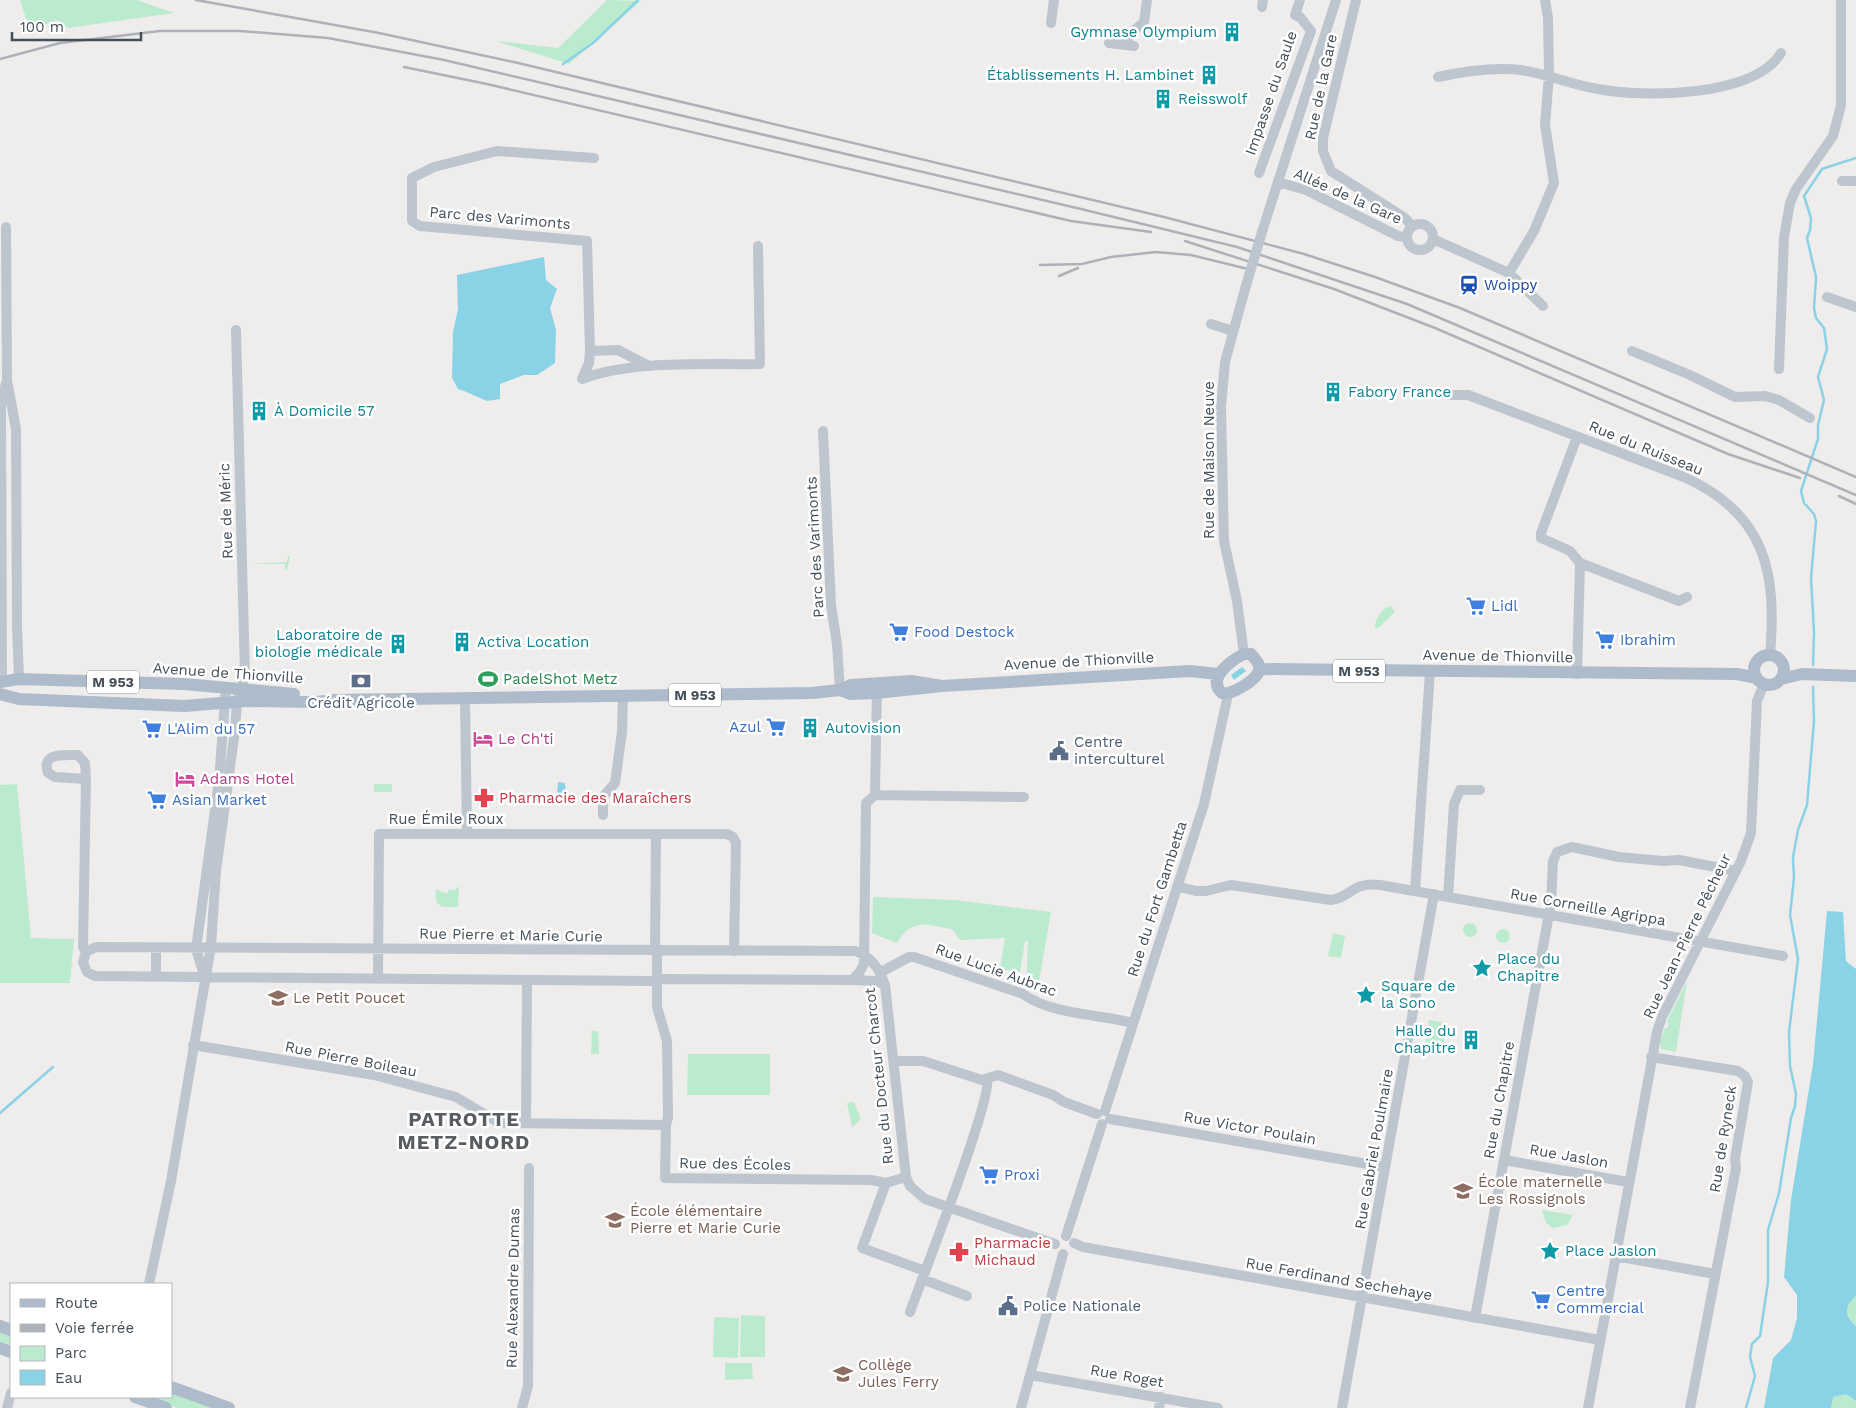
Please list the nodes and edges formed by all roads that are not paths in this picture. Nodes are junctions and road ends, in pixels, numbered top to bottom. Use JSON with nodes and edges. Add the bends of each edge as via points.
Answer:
{"nodes":[{"id":1,"x":1054,"y":0,"type":"edge"},
{"id":2,"x":1147,"y":0,"type":"edge"},
{"id":3,"x":1300,"y":0,"type":"edge"},
{"id":4,"x":1545,"y":0,"type":"edge"},
{"id":5,"x":1841,"y":0,"type":"edge"},
{"id":6,"x":1334,"y":1,"type":"edge"},
{"id":7,"x":1356,"y":4,"type":"edge"},
{"id":8,"x":1051,"y":23,"type":"dead end"},
{"id":9,"x":1109,"y":43,"type":"dead end"},
{"id":10,"x":1781,"y":53,"type":"dead end"},
{"id":11,"x":1549,"y":75,"type":"junction"},
{"id":12,"x":1438,"y":77,"type":"dead end"},
{"id":13,"x":594,"y":158,"type":"dead end"},
{"id":14,"x":1259,"y":173,"type":"dead end"},
{"id":15,"x":1842,"y":181,"type":"dead end"},
{"id":16,"x":1856,"y":181,"type":"edge"},
{"id":17,"x":1278,"y":182,"type":"junction"},
{"id":18,"x":1412,"y":226,"type":"junction"},
{"id":19,"x":4,"y":233,"type":"edge"},
{"id":20,"x":1406,"y":237,"type":"junction"},
{"id":21,"x":1433,"y":239,"type":"junction"},
{"id":22,"x":758,"y":246,"type":"dead end"},
{"id":23,"x":1509,"y":273,"type":"junction"},
{"id":24,"x":4,"y":291,"type":"edge"},
{"id":25,"x":1826,"y":297,"type":"dead end"},
{"id":26,"x":1543,"y":306,"type":"dead end"},
{"id":27,"x":1856,"y":307,"type":"edge"},
{"id":28,"x":1211,"y":324,"type":"dead end"},
{"id":29,"x":236,"y":330,"type":"dead end"},
{"id":30,"x":1233,"y":331,"type":"junction"},
{"id":31,"x":590,"y":351,"type":"junction"},
{"id":32,"x":1632,"y":352,"type":"dead end"},
{"id":33,"x":650,"y":367,"type":"junction"},
{"id":34,"x":1779,"y":369,"type":"dead end"},
{"id":35,"x":7,"y":380,"type":"junction"},
{"id":36,"x":1451,"y":395,"type":"dead end"},
{"id":37,"x":1810,"y":418,"type":"dead end"},
{"id":38,"x":823,"y":431,"type":"dead end"},
{"id":39,"x":1577,"y":437,"type":"junction"},
{"id":40,"x":1580,"y":563,"type":"junction"},
{"id":41,"x":1687,"y":598,"type":"dead end"},
{"id":42,"x":1244,"y":654,"type":"junction"},
{"id":43,"x":1770,"y":656,"type":"junction"},
{"id":44,"x":1783,"y":665,"type":"junction"},
{"id":45,"x":1259,"y":669,"type":"junction"},
{"id":46,"x":1430,"y":672,"type":"junction"},
{"id":47,"x":1218,"y":674,"type":"junction"},
{"id":48,"x":1577,"y":674,"type":"junction"},
{"id":49,"x":1802,"y":674,"type":"junction"},
{"id":50,"x":1759,"y":676,"type":"junction"},
{"id":51,"x":1856,"y":676,"type":"edge"},
{"id":52,"x":19,"y":679,"type":"junction"},
{"id":53,"x":1781,"y":679,"type":"junction"},
{"id":54,"x":226,"y":687,"type":"junction"},
{"id":55,"x":1,"y":688,"type":"edge"},
{"id":56,"x":876,"y":688,"type":"junction"},
{"id":57,"x":840,"y":690,"type":"junction"},
{"id":58,"x":1228,"y":695,"type":"junction"},
{"id":59,"x":238,"y":696,"type":"junction"},
{"id":60,"x":623,"y":696,"type":"junction"},
{"id":61,"x":465,"y":698,"type":"junction"},
{"id":62,"x":19,"y":699,"type":"junction"},
{"id":63,"x":223,"y":709,"type":"junction"},
{"id":64,"x":86,"y":779,"type":"dead end"},
{"id":65,"x":1480,"y":790,"type":"dead end"},
{"id":66,"x":875,"y":795,"type":"junction"},
{"id":67,"x":1024,"y":797,"type":"dead end"},
{"id":68,"x":603,"y":816,"type":"dead end"},
{"id":69,"x":467,"y":834,"type":"junction"},
{"id":70,"x":656,"y":834,"type":"junction"},
{"id":71,"x":1736,"y":871,"type":"junction"},
{"id":72,"x":1177,"y":886,"type":"junction"},
{"id":73,"x":1415,"y":891,"type":"junction"},
{"id":74,"x":1434,"y":894,"type":"junction"},
{"id":75,"x":1448,"y":897,"type":"junction"},
{"id":76,"x":1548,"y":916,"type":"junction"},
{"id":77,"x":1700,"y":942,"type":"junction"},
{"id":78,"x":211,"y":946,"type":"junction"},
{"id":79,"x":156,"y":948,"type":"junction"},
{"id":80,"x":196,"y":948,"type":"junction"},
{"id":81,"x":378,"y":948,"type":"junction"},
{"id":82,"x":734,"y":951,"type":"junction"},
{"id":83,"x":86,"y":952,"type":"junction"},
{"id":84,"x":656,"y":952,"type":"junction"},
{"id":85,"x":865,"y":955,"type":"junction"},
{"id":86,"x":1783,"y":956,"type":"dead end"},
{"id":87,"x":881,"y":972,"type":"junction"},
{"id":88,"x":156,"y":976,"type":"junction"},
{"id":89,"x":204,"y":976,"type":"junction"},
{"id":90,"x":378,"y":978,"type":"junction"},
{"id":91,"x":527,"y":980,"type":"junction"},
{"id":92,"x":852,"y":980,"type":"junction"},
{"id":93,"x":656,"y":981,"type":"junction"},
{"id":94,"x":885,"y":985,"type":"junction"},
{"id":95,"x":1133,"y":1023,"type":"junction"},
{"id":96,"x":193,"y":1045,"type":"junction"},
{"id":97,"x":1651,"y":1057,"type":"junction"},
{"id":98,"x":894,"y":1061,"type":"junction"},
{"id":99,"x":987,"y":1080,"type":"junction"},
{"id":100,"x":1104,"y":1117,"type":"junction"},
{"id":101,"x":526,"y":1123,"type":"junction"},
{"id":102,"x":666,"y":1124,"type":"junction"},
{"id":103,"x":1504,"y":1160,"type":"junction"},
{"id":104,"x":529,"y":1168,"type":"dead end"},
{"id":105,"x":1385,"y":1168,"type":"junction"},
{"id":106,"x":906,"y":1176,"type":"junction"},
{"id":107,"x":1628,"y":1182,"type":"junction"},
{"id":108,"x":886,"y":1183,"type":"junction"},
{"id":109,"x":949,"y":1207,"type":"junction"},
{"id":110,"x":1066,"y":1236,"type":"junction"},
{"id":111,"x":1055,"y":1244,"type":"junction"},
{"id":112,"x":1074,"y":1244,"type":"junction"},
{"id":113,"x":1063,"y":1254,"type":"junction"},
{"id":114,"x":1615,"y":1256,"type":"junction"},
{"id":115,"x":1715,"y":1274,"type":"junction"},
{"id":116,"x":923,"y":1275,"type":"junction"},
{"id":117,"x":149,"y":1283,"type":"edge"},
{"id":118,"x":967,"y":1296,"type":"dead end"},
{"id":119,"x":1362,"y":1298,"type":"junction"},
{"id":120,"x":910,"y":1312,"type":"dead end"},
{"id":121,"x":1475,"y":1318,"type":"junction"},
{"id":122,"x":1600,"y":1340,"type":"junction"},
{"id":123,"x":1030,"y":1375,"type":"junction"},
{"id":124,"x":172,"y":1387,"type":"edge"},
{"id":125,"x":138,"y":1398,"type":"edge"},
{"id":126,"x":1160,"y":1403,"type":"edge"},
{"id":127,"x":166,"y":1408,"type":"edge"},
{"id":128,"x":229,"y":1408,"type":"edge"},
{"id":129,"x":522,"y":1408,"type":"edge"},
{"id":130,"x":1021,"y":1408,"type":"edge"},
{"id":131,"x":1218,"y":1408,"type":"edge"},
{"id":132,"x":1342,"y":1408,"type":"edge"},
{"id":133,"x":1588,"y":1408,"type":"edge"},
{"id":134,"x":1690,"y":1408,"type":"edge"}],
"edges":[{"from":1,"to":8,"type":"street"},
{"from":2,"to":9,"type":"street","via":[[1144,22],[1131,33],[1129,45]]},
{"from":3,"to":14,"type":"street","name":"Impasse du Saule","via":[[1295,15],[1311,31]]},
{"from":4,"to":11,"type":"street"},
{"from":5,"to":34,"type":"street","via":[[1841,105],[1832,136],[1796,189],[1786,221]]},
{"from":6,"to":17,"type":"street","name":"Rue de la Gare"},
{"from":7,"to":18,"type":"street","name":"Rue de la Gare","via":[[1322,152],[1331,171],[1405,218]]},
{"from":10,"to":11,"type":"street","via":[[1774,65],[1743,79],[1680,93],[1613,92]]},
{"from":11,"to":12,"type":"street","via":[[1491,69]]},
{"from":11,"to":23,"type":"street","via":[[1545,125],[1553,186],[1534,231]]},
{"from":13,"to":31,"type":"street","name":"Parc des Varimonts","via":[[497,150],[434,167],[412,178],[412,221],[420,226],[587,241]]},
{"from":15,"to":16,"type":"street"},
{"from":17,"to":20,"type":"street","name":"Allée de la Gare","via":[[1306,190]]},
{"from":17,"to":30,"type":"street","name":"Rue de Maison Neuve","bridge":true},
{"from":18,"to":20,"type":"street"},
{"from":18,"to":21,"type":"street","via":[[1427,226]]},
{"from":19,"to":24,"type":"street"},
{"from":20,"to":21,"type":"street","via":[[1409,245],[1419,250],[1427,248]]},
{"from":21,"to":23,"type":"street"},
{"from":22,"to":33,"type":"street","name":"Parc des Varimonts","via":[[760,364]]},
{"from":23,"to":26,"type":"street"},
{"from":24,"to":35,"type":"street"},
{"from":25,"to":27,"type":"street"},
{"from":28,"to":30,"type":"street"},
{"from":29,"to":59,"type":"street","name":"Rue de Méric","via":[[245,676]]},
{"from":30,"to":42,"type":"street","name":"Rue de Maison Neuve","via":[[1222,393],[1222,517]]},
{"from":31,"to":33,"type":"street","name":"Parc des Varimonts","via":[[618,350]]},
{"from":31,"to":33,"type":"street","name":"Parc des Varimonts","via":[[582,379],[597,373]]},
{"from":32,"to":37,"type":"street","via":[[1735,397],[1765,396],[1779,400]]},
{"from":35,"to":52,"type":"street","via":[[16,429]]},
{"from":35,"to":55,"type":"street","via":[[0,405]]},
{"from":36,"to":39,"type":"street","name":"Rue du Ruisseau","via":[[1468,395]]},
{"from":38,"to":57,"type":"street","name":"Parc des Varimonts","via":[[830,605]]},
{"from":39,"to":40,"type":"street","via":[[1541,538],[1570,551]]},
{"from":39,"to":43,"type":"street","name":"Rue du Ruisseau","via":[[1684,477],[1713,493],[1746,522],[1764,555],[1770,582]]},
{"from":40,"to":41,"type":"street","via":[[1678,601]]},
{"from":40,"to":48,"type":"street"},
{"from":42,"to":45,"type":"main road","via":[[1250,654],[1257,660]]},
{"from":42,"to":47,"type":"main road"},
{"from":43,"to":44,"type":"main road","via":[[1779,659]]},
{"from":43,"to":50,"type":"main road","via":[[1760,659]]},
{"from":44,"to":49,"type":"main road"},
{"from":44,"to":53,"type":"main road"},
{"from":45,"to":46,"type":"main road","name":"Avenue de Thionville","number":"M 953"},
{"from":45,"to":58,"type":"main road","via":[[1257,675]]},
{"from":46,"to":48,"type":"main road","name":"Avenue de Thionville","number":"M 953"},
{"from":46,"to":73,"type":"street"},
{"from":47,"to":56,"type":"main road","name":"Avenue de Thionville","number":"M 953","via":[[1190,671],[942,686],[911,681]]},
{"from":47,"to":58,"type":"main road","via":[[1217,688]]},
{"from":48,"to":50,"type":"main road","name":"Avenue de Thionville","number":"M 953"},
{"from":49,"to":51,"type":"main road"},
{"from":49,"to":53,"type":"main road"},
{"from":50,"to":53,"type":"main road","via":[[1773,685]]},
{"from":50,"to":71,"type":"street","name":"Rue Jean-Pierre Pêcheur","via":[[1751,833]]},
{"from":52,"to":54,"type":"main road","name":"Avenue de Thionville","number":"M 953"},
{"from":52,"to":55,"type":"main road","name":"Avenue de Thionville","number":"M 953"},
{"from":52,"to":62,"type":"main road"},
{"from":54,"to":59,"type":"main road","name":"Avenue de Thionville","number":"M 953"},
{"from":54,"to":63,"type":"street"},
{"from":55,"to":62,"type":"main road","name":"Avenue de Thionville","number":"M 953"},
{"from":56,"to":57,"type":"main road","name":"Avenue de Thionville","number":"M 953","via":[[850,685]]},
{"from":56,"to":66,"type":"street"},
{"from":57,"to":60,"type":"main road","name":"Avenue de Thionville","number":"M 953"},
{"from":58,"to":72,"type":"street","name":"Rue du Fort Gambetta","via":[[1204,804]]},
{"from":59,"to":61,"type":"main road","name":"Avenue de Thionville","number":"M 953","via":[[316,702]]},
{"from":59,"to":63,"type":"main road","name":"Avenue de Thionville","number":"M 953"},
{"from":59,"to":78,"type":"street","via":[[216,871]]},
{"from":60,"to":61,"type":"main road","name":"Avenue de Thionville","number":"M 953"},
{"from":60,"to":68,"type":"street","via":[[616,774],[612,788],[603,797]]},
{"from":61,"to":69,"type":"street"},
{"from":62,"to":63,"type":"main road","name":"Avenue de Thionville","number":"M 953"},
{"from":63,"to":80,"type":"street","via":[[218,781]]},
{"from":64,"to":83,"type":"street","via":[[83,947]]},
{"from":65,"to":75,"type":"street","via":[[1460,790],[1454,804]]},
{"from":66,"to":67,"type":"street"},
{"from":66,"to":85,"type":"street","via":[[866,803]]},
{"from":69,"to":70,"type":"street","name":"Rue Émile Roux"},
{"from":69,"to":81,"type":"street","name":"Rue Émile Roux","via":[[379,834]]},
{"from":70,"to":82,"type":"street","name":"Rue Émile Roux","via":[[727,834],[733,837],[736,843]]},
{"from":70,"to":84,"type":"street"},
{"from":71,"to":76,"type":"street","name":"Rue du Chapitre","via":[[1678,860],[1619,857],[1572,847],[1557,852],[1553,861]]},
{"from":71,"to":77,"type":"street","name":"Rue Jean-Pierre Pêcheur"},
{"from":72,"to":73,"type":"street","name":"Rue Corneille Agrippa","via":[[1206,891],[1231,885],[1331,900],[1357,886],[1368,884]]},
{"from":72,"to":95,"type":"street","name":"Rue du Fort Gambetta"},
{"from":73,"to":74,"type":"street","name":"Rue Corneille Agrippa"},
{"from":74,"to":75,"type":"street","name":"Rue Corneille Agrippa"},
{"from":74,"to":105,"type":"street","name":"Rue Gabriel Poulmaire"},
{"from":75,"to":76,"type":"street","name":"Rue Corneille Agrippa"},
{"from":76,"to":77,"type":"street","name":"Rue Corneille Agrippa"},
{"from":76,"to":103,"type":"street","name":"Rue du Chapitre"},
{"from":77,"to":86,"type":"street","name":"Rue Corneille Agrippa"},
{"from":77,"to":97,"type":"street","name":"Rue Jean-Pierre Pêcheur","via":[[1662,1017]]},
{"from":78,"to":80,"type":"street","name":"Rue Pierre et Marie Curie"},
{"from":78,"to":81,"type":"street","name":"Rue Pierre et Marie Curie"},
{"from":78,"to":89,"type":"street"},
{"from":79,"to":80,"type":"street","name":"Rue Pierre et Marie Curie"},
{"from":79,"to":83,"type":"street","name":"Rue Pierre et Marie Curie","via":[[96,947]]},
{"from":79,"to":88,"type":"street"},
{"from":80,"to":89,"type":"street"},
{"from":81,"to":84,"type":"street","name":"Rue Pierre et Marie Curie"},
{"from":81,"to":90,"type":"street","name":"Rue Émile Roux"},
{"from":82,"to":84,"type":"street","name":"Rue Pierre et Marie Curie"},
{"from":82,"to":85,"type":"street","name":"Rue Pierre et Marie Curie","via":[[855,951]]},
{"from":83,"to":88,"type":"street","via":[[83,965],[92,975]]},
{"from":84,"to":93,"type":"street"},
{"from":85,"to":87,"type":"street"},
{"from":85,"to":92,"type":"street","via":[[860,974]]},
{"from":87,"to":94,"type":"street","name":"Rue du Docteur Charcot"},
{"from":87,"to":95,"type":"street","name":"Rue Lucie Aubrac","via":[[914,956],[1023,994],[1032,1001],[1095,1018],[1108,1016]]},
{"from":88,"to":89,"type":"street"},
{"from":89,"to":90,"type":"street"},
{"from":89,"to":96,"type":"street"},
{"from":90,"to":91,"type":"street"},
{"from":91,"to":93,"type":"street"},
{"from":91,"to":101,"type":"street"},
{"from":92,"to":93,"type":"street"},
{"from":92,"to":94,"type":"street","via":[[877,981]]},
{"from":93,"to":102,"type":"street","via":[[658,1014],[667,1041]]},
{"from":94,"to":98,"type":"street","name":"Rue du Docteur Charcot"},
{"from":95,"to":100,"type":"street","name":"Rue du Fort Gambetta"},
{"from":96,"to":101,"type":"street","name":"Rue Pierre Boileau","via":[[374,1075],[456,1097],[499,1123]]},
{"from":96,"to":117,"type":"street"},
{"from":97,"to":107,"type":"street","name":"Rue Jean-Pierre Pêcheur"},
{"from":97,"to":115,"type":"street","name":"Rue de Ryneck","via":[[1735,1071],[1747,1079],[1736,1168]]},
{"from":98,"to":99,"type":"street","name":"Rue Victor Poulain","via":[[923,1061],[976,1080]]},
{"from":98,"to":106,"type":"street","name":"Rue du Docteur Charcot"},
{"from":99,"to":100,"type":"street","name":"Rue Victor Poulain","via":[[998,1075],[1008,1078]]},
{"from":99,"to":109,"type":"street","via":[[988,1091]]},
{"from":100,"to":105,"type":"street","name":"Rue Victor Poulain"},
{"from":100,"to":110,"type":"street","name":"Rue du Fort Gambetta"},
{"from":101,"to":102,"type":"street"},
{"from":102,"to":108,"type":"street","name":"Rue des Écoles","via":[[665,1178],[871,1180]]},
{"from":103,"to":107,"type":"street","name":"Rue Jaslon"},
{"from":103,"to":121,"type":"street","name":"Rue du Chapitre"},
{"from":104,"to":129,"type":"street","name":"Rue Alexandre Dumas","via":[[528,1386]]},
{"from":105,"to":119,"type":"street","name":"Rue Gabriel Poulmaire"},
{"from":106,"to":108,"type":"street","name":"Rue des Écoles"},
{"from":106,"to":109,"type":"street","via":[[917,1194]]},
{"from":107,"to":114,"type":"street","name":"Rue Jean-Pierre Pêcheur"},
{"from":108,"to":116,"type":"street","via":[[862,1248]]},
{"from":109,"to":111,"type":"street"},
{"from":109,"to":116,"type":"street"},
{"from":110,"to":111,"type":"street"},
{"from":110,"to":112,"type":"street"},
{"from":111,"to":113,"type":"street","via":[[1058,1252]]},
{"from":112,"to":113,"type":"street","via":[[1071,1251]]},
{"from":112,"to":119,"type":"street","name":"Rue Ferdinand Sechehaye"},
{"from":113,"to":123,"type":"street"},
{"from":114,"to":115,"type":"street"},
{"from":114,"to":122,"type":"street","name":"Rue Jean-Pierre Pêcheur"},
{"from":115,"to":134,"type":"street","name":"Rue de Ryneck"},
{"from":116,"to":118,"type":"street"},
{"from":116,"to":120,"type":"street"},
{"from":119,"to":121,"type":"street","name":"Rue Ferdinand Sechehaye"},
{"from":119,"to":132,"type":"street","name":"Rue Gabriel Poulmaire"},
{"from":121,"to":122,"type":"street","name":"Rue Ferdinand Sechehaye"},
{"from":122,"to":133,"type":"street","name":"Rue Jean-Pierre Pêcheur"},
{"from":123,"to":126,"type":"street","name":"Rue Roget"},
{"from":123,"to":130,"type":"street"},
{"from":124,"to":128,"type":"main road"},
{"from":125,"to":127,"type":"main road"},
{"from":126,"to":131,"type":"street","name":"Rue Roget"}]}
